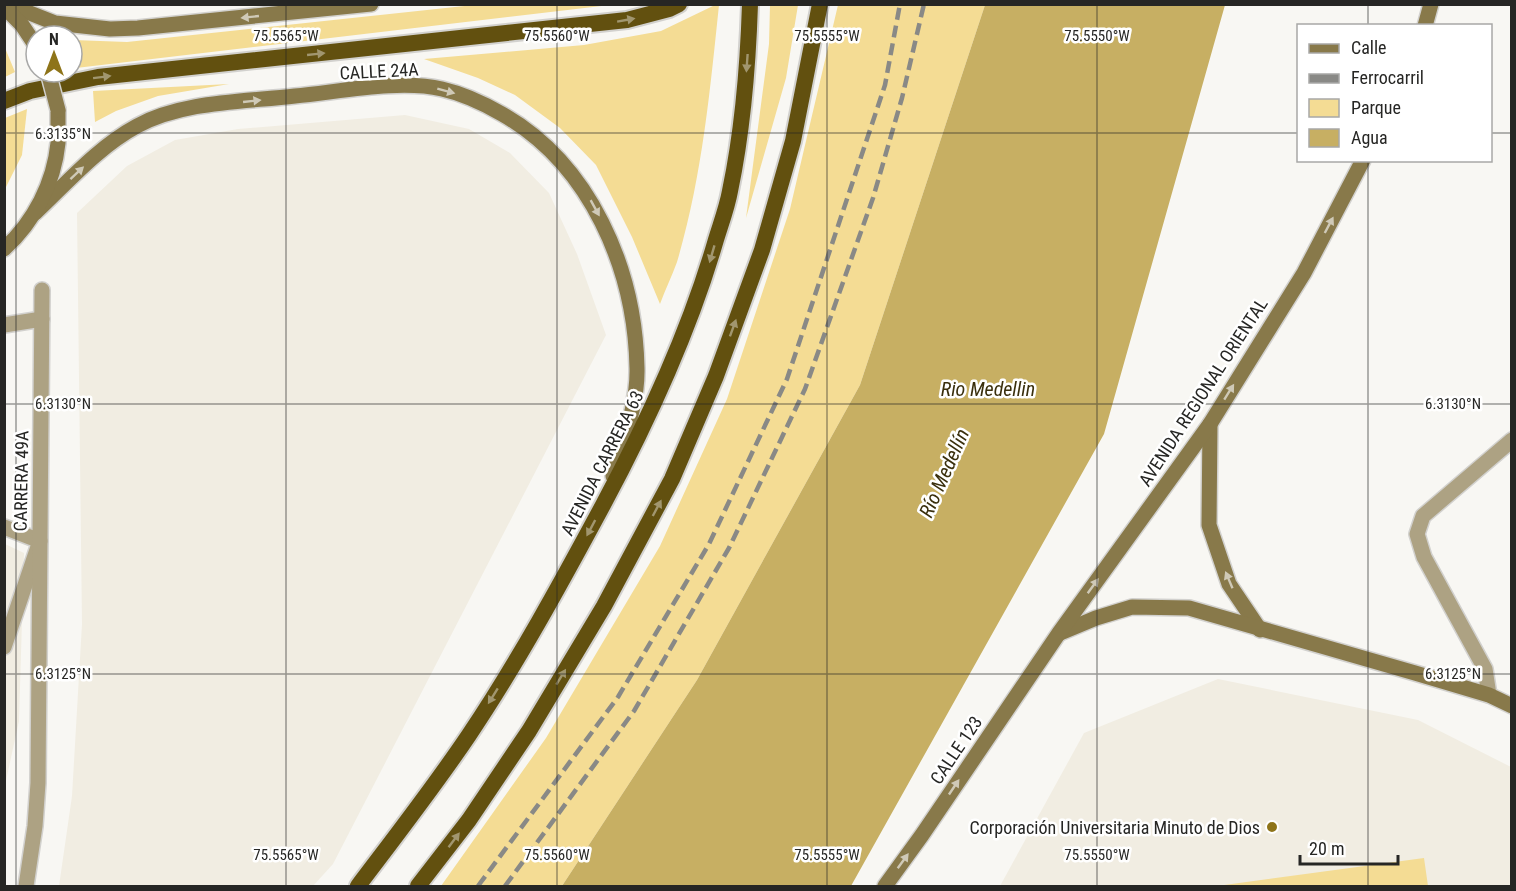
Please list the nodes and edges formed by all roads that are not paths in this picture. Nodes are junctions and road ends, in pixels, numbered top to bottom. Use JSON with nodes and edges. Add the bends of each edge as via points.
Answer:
{"nodes":[{"id":1,"x":371,"y":4,"type":"edge"},
{"id":2,"x":679,"y":4,"type":"edge"},
{"id":3,"x":750,"y":4,"type":"edge"},
{"id":4,"x":820,"y":4,"type":"edge"},
{"id":5,"x":1431,"y":4,"type":"edge"},
{"id":6,"x":6,"y":6,"type":"edge"},
{"id":7,"x":1426,"y":24,"type":"edge"},
{"id":8,"x":24,"y":28,"type":"edge"},
{"id":9,"x":51,"y":84,"type":"edge"},
{"id":10,"x":4,"y":101,"type":"edge"},
{"id":11,"x":1362,"y":162,"type":"edge"},
{"id":12,"x":35,"y":213,"type":"junction"},
{"id":13,"x":4,"y":249,"type":"edge"},
{"id":14,"x":42,"y":290,"type":"dead end"},
{"id":15,"x":42,"y":319,"type":"junction"},
{"id":16,"x":4,"y":325,"type":"edge"},
{"id":17,"x":1210,"y":424,"type":"junction"},
{"id":18,"x":1512,"y":440,"type":"edge"},
{"id":19,"x":607,"y":497,"type":"junction"},
{"id":20,"x":4,"y":526,"type":"edge"},
{"id":21,"x":40,"y":542,"type":"junction"},
{"id":22,"x":1260,"y":630,"type":"junction"},
{"id":23,"x":1059,"y":633,"type":"junction"},
{"id":24,"x":4,"y":647,"type":"edge"},
{"id":25,"x":1499,"y":698,"type":"edge"},
{"id":26,"x":1512,"y":706,"type":"edge"},
{"id":27,"x":26,"y":886,"type":"edge"},
{"id":28,"x":358,"y":886,"type":"edge"},
{"id":29,"x":418,"y":886,"type":"edge"},
{"id":30,"x":885,"y":886,"type":"edge"}],
"edges":[{"from":1,"to":6,"type":"main road","one_way":true,"via":[[110,29],[55,23]]},
{"from":10,"to":2,"type":"highway","one_way":true,"via":[[30,91],[98,77],[627,20]]},
{"from":3,"to":19,"type":"highway","name":"AVENIDA CARRERA 63","one_way":true,"via":[[744,110],[730,192],[686,330]]},
{"from":29,"to":4,"type":"highway","one_way":true,"via":[[469,820],[529,731],[604,606],[672,479],[716,376],[762,250],[793,141]]},
{"from":5,"to":7,"type":"main road"},
{"from":6,"to":8,"type":"main road"},
{"from":9,"to":12,"type":"main road","bridge":true,"via":[[57,110],[57,143],[52,174]]},
{"from":17,"to":11,"type":"main road","name":"AVENIDA REGIONAL ORIENTAL","one_way":true,"via":[[1304,273]]},
{"from":12,"to":13,"type":"main road"},
{"from":12,"to":19,"type":"main road","name":"CALLE 24A","one_way":true,"via":[[114,141],[138,125],[176,111],[401,85],[441,89],[478,100],[521,125],[553,152],[585,192],[620,265],[633,324],[637,369],[632,411]]},
{"from":14,"to":15,"type":"street","name":"CARRERA 49A"},
{"from":15,"to":16,"type":"street"},
{"from":15,"to":21,"type":"street","name":"CARRERA 49A"},
{"from":22,"to":17,"type":"main road","one_way":true,"via":[[1229,584],[1209,525]]},
{"from":23,"to":17,"type":"main road","name":"AVENIDA REGIONAL ORIENTAL","one_way":true},
{"from":18,"to":25,"type":"street","via":[[1423,516],[1417,534],[1424,557]]},
{"from":19,"to":28,"type":"highway","name":"AVENIDA CARRERA 63","one_way":true,"via":[[470,734]]},
{"from":20,"to":21,"type":"street"},
{"from":21,"to":24,"type":"street"},
{"from":21,"to":27,"type":"street","name":"CARRERA 49A","via":[[38,783]]},
{"from":22,"to":23,"type":"main road","via":[[1189,608],[1132,607]]},
{"from":22,"to":25,"type":"main road"},
{"from":30,"to":23,"type":"main road","name":"CALLE 123","one_way":true},
{"from":25,"to":26,"type":"main road"}]}
